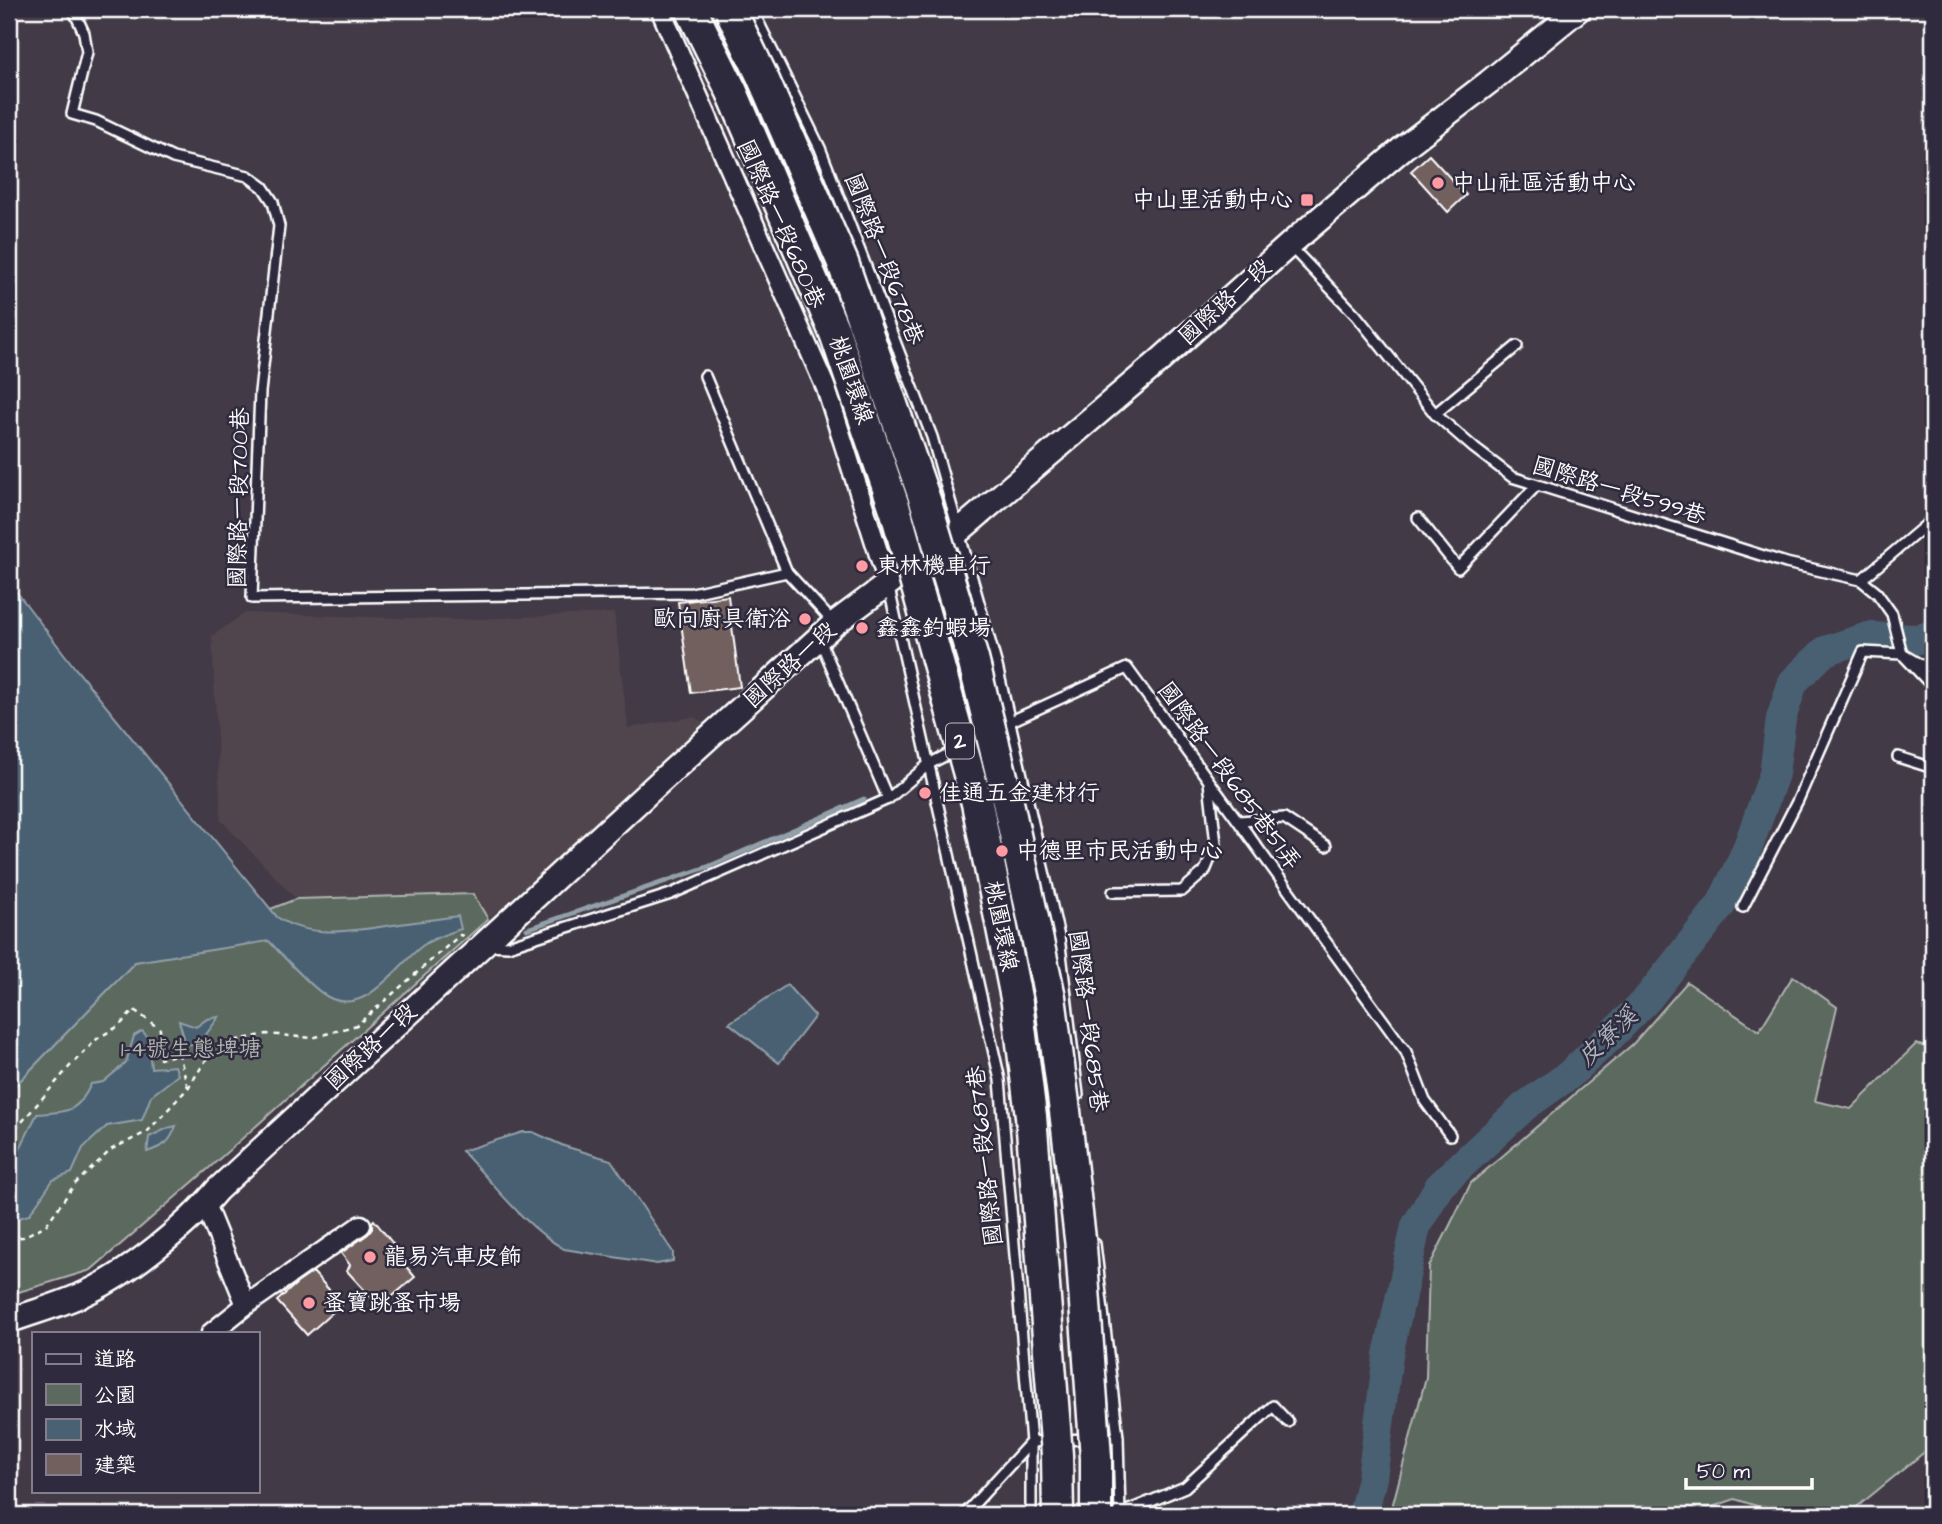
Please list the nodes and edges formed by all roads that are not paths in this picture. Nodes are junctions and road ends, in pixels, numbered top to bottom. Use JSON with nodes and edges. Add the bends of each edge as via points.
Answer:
{"nodes":[{"id":1,"x":73,"y":9,"type":"edge"},
{"id":2,"x":660,"y":9,"type":"edge"},
{"id":3,"x":691,"y":9,"type":"edge"},
{"id":4,"x":730,"y":9,"type":"edge"},
{"id":5,"x":752,"y":9,"type":"edge"},
{"id":6,"x":1578,"y":9,"type":"edge"},
{"id":7,"x":1289,"y":245,"type":"junction"},
{"id":8,"x":1517,"y":346,"type":"dead end"},
{"id":9,"x":705,"y":376,"type":"dead end"},
{"id":10,"x":1435,"y":414,"type":"junction"},
{"id":11,"x":1536,"y":486,"type":"junction"},
{"id":12,"x":1418,"y":518,"type":"dead end"},
{"id":13,"x":1933,"y":519,"type":"edge"},
{"id":14,"x":959,"y":531,"type":"junction"},
{"id":15,"x":787,"y":572,"type":"junction"},
{"id":16,"x":1861,"y":580,"type":"junction"},
{"id":17,"x":888,"y":583,"type":"junction"},
{"id":18,"x":827,"y":631,"type":"junction"},
{"id":19,"x":1902,"y":654,"type":"junction"},
{"id":20,"x":1933,"y":672,"type":"edge"},
{"id":21,"x":1933,"y":687,"type":"edge"},
{"id":22,"x":1010,"y":722,"type":"junction"},
{"id":23,"x":987,"y":734,"type":"dead end"},
{"id":24,"x":975,"y":740,"type":"dead end"},
{"id":25,"x":1898,"y":757,"type":"dead end"},
{"id":26,"x":929,"y":764,"type":"junction"},
{"id":27,"x":1933,"y":768,"type":"edge"},
{"id":28,"x":1209,"y":780,"type":"junction"},
{"id":29,"x":888,"y":799,"type":"junction"},
{"id":30,"x":1239,"y":821,"type":"junction"},
{"id":31,"x":1326,"y":846,"type":"dead end"},
{"id":32,"x":1113,"y":892,"type":"dead end"},
{"id":33,"x":1743,"y":908,"type":"dead end"},
{"id":34,"x":483,"y":944,"type":"junction"},
{"id":35,"x":1078,"y":1099,"type":"dead end"},
{"id":36,"x":1450,"y":1135,"type":"dead end"},
{"id":37,"x":205,"y":1204,"type":"junction"},
{"id":38,"x":361,"y":1225,"type":"dead end"},
{"id":39,"x":1094,"y":1234,"type":"dead end"},
{"id":40,"x":246,"y":1305,"type":"junction"},
{"id":41,"x":9,"y":1321,"type":"edge"},
{"id":42,"x":212,"y":1332,"type":"edge"},
{"id":43,"x":1288,"y":1422,"type":"dead end"},
{"id":44,"x":1118,"y":1437,"type":"junction"},
{"id":45,"x":1031,"y":1442,"type":"junction"},
{"id":46,"x":964,"y":1515,"type":"edge"},
{"id":47,"x":1031,"y":1515,"type":"edge"},
{"id":48,"x":1058,"y":1515,"type":"edge"},
{"id":49,"x":1112,"y":1515,"type":"edge"}],
"edges":[{"from":1,"to":15,"type":"lane","name":"國際路一段700巷","via":[[88,52],[72,114],[173,158],[248,176],[273,202],[279,226],[260,392],[252,598],[692,593]]},
{"from":2,"to":17,"type":"street","name":"國際路一段680巷","via":[[826,388]]},
{"from":3,"to":48,"type":"highway","name":"桃園環線","number":"2","bridge":true,"via":[[835,333],[896,512],[977,803],[1017,1003],[1031,1116]]},
{"from":4,"to":49,"type":"highway","name":"桃園環線","number":"2","bridge":true,"via":[[843,263],[926,503],[973,659],[1051,997],[1082,1260],[1096,1458]]},
{"from":5,"to":14,"type":"lane","name":"國際路一段678巷","via":[[820,148],[932,437]]},
{"from":6,"to":7,"type":"street","name":"國際路一段"},
{"from":7,"to":10,"type":"lane","name":"國際路一段599巷","via":[[1356,315]]},
{"from":7,"to":14,"type":"street","name":"國際路一段"},
{"from":8,"to":10,"type":"lane"},
{"from":9,"to":15,"type":"lane"},
{"from":10,"to":11,"type":"lane","name":"國際路一段599巷","via":[[1512,477]]},
{"from":11,"to":12,"type":"lane","via":[[1458,568]]},
{"from":11,"to":16,"type":"lane","name":"國際路一段599巷","via":[[1786,563]]},
{"from":13,"to":16,"type":"lane"},
{"from":14,"to":17,"type":"street","name":"國際路一段"},
{"from":14,"to":22,"type":"lane","name":"國際路一段685巷"},
{"from":15,"to":18,"type":"lane"},
{"from":16,"to":19,"type":"lane","via":[[1892,614]]},
{"from":17,"to":18,"type":"street","name":"國際路一段"},
{"from":17,"to":26,"type":"lane","name":"國際路一段687巷"},
{"from":18,"to":29,"type":"lane"},
{"from":18,"to":34,"type":"street","name":"國際路一段"},
{"from":19,"to":20,"type":"lane"},
{"from":19,"to":21,"type":"lane"},
{"from":19,"to":33,"type":"lane","via":[[1863,652],[1798,800]]},
{"from":22,"to":23,"type":"lane","name":"國際路一段685巷51弄"},
{"from":22,"to":28,"type":"lane","name":"國際路一段685巷51弄","via":[[1127,668]]},
{"from":22,"to":35,"type":"lane","name":"國際路一段685巷","via":[[1059,937]]},
{"from":24,"to":26,"type":"lane"},
{"from":25,"to":27,"type":"lane"},
{"from":26,"to":29,"type":"lane"},
{"from":26,"to":45,"type":"lane","name":"國際路一段687巷","via":[[1000,1080]]},
{"from":28,"to":30,"type":"lane","name":"國際路一段685巷51弄"},
{"from":28,"to":32,"type":"lane","via":[[1216,844],[1205,871],[1182,891]]},
{"from":29,"to":34,"type":"lane","via":[[671,894],[508,946]]},
{"from":30,"to":31,"type":"lane","via":[[1284,818]]},
{"from":30,"to":36,"type":"lane","name":"國際路一段685巷51弄","via":[[1406,1052],[1425,1101]]},
{"from":34,"to":37,"type":"street","name":"國際路一段"},
{"from":37,"to":40,"type":"street"},
{"from":37,"to":41,"type":"street","name":"國際路一段","via":[[118,1275],[58,1305]]},
{"from":38,"to":40,"type":"street"},
{"from":39,"to":44,"type":"lane"},
{"from":40,"to":42,"type":"street"},
{"from":43,"to":49,"type":"lane","via":[[1273,1406],[1185,1487]]},
{"from":44,"to":45,"type":"lane"},
{"from":44,"to":49,"type":"lane"},
{"from":45,"to":46,"type":"lane"},
{"from":45,"to":47,"type":"lane","name":"國際路一段687巷"}]}
